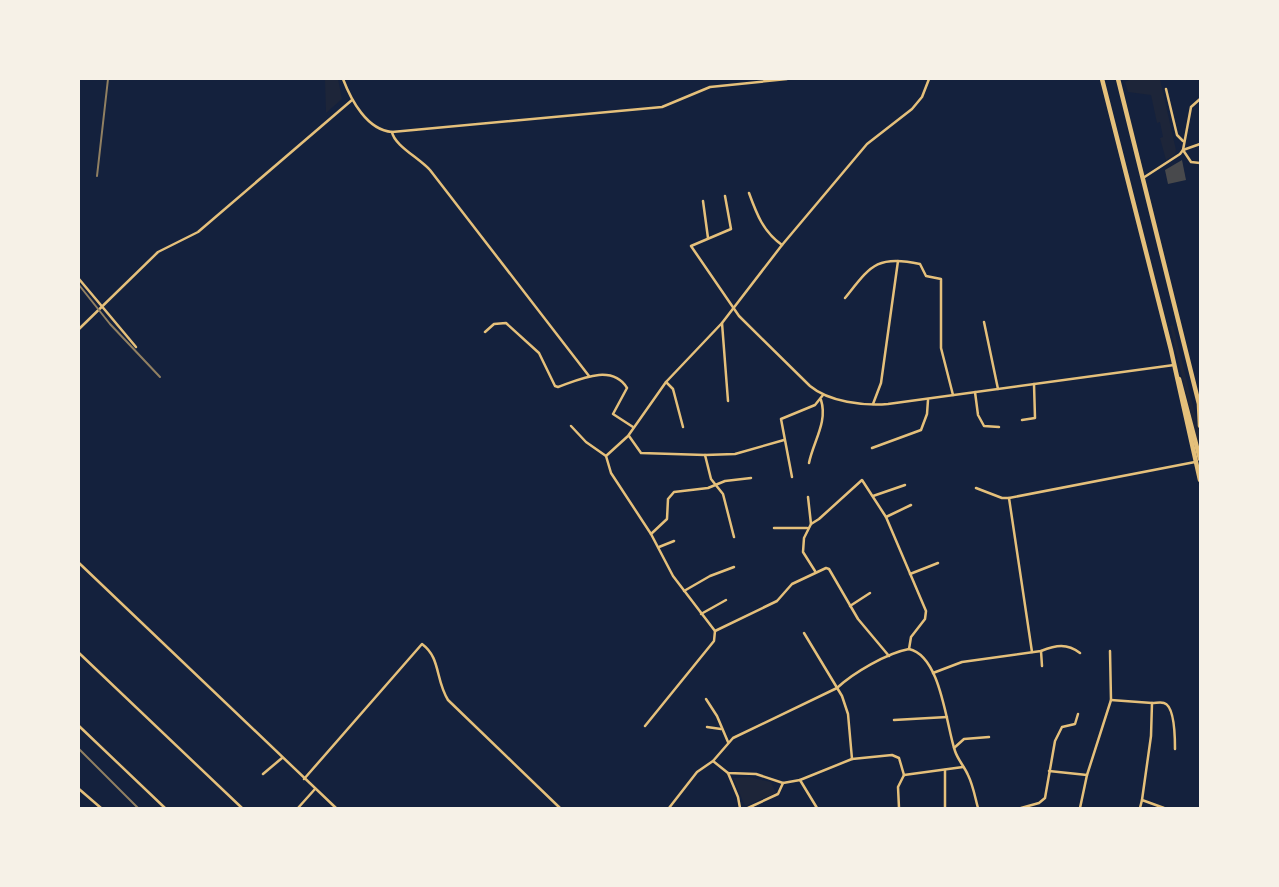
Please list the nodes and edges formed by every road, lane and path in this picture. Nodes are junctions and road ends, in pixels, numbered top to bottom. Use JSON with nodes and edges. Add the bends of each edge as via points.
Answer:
{"nodes":[{"id":1,"x":343,"y":79,"type":"edge"},
{"id":2,"x":787,"y":79,"type":"edge"},
{"id":3,"x":929,"y":79,"type":"edge"},
{"id":4,"x":1102,"y":79,"type":"edge"},
{"id":5,"x":1118,"y":79,"type":"edge"},
{"id":6,"x":1166,"y":89,"type":"dead end"},
{"id":7,"x":1200,"y":99,"type":"edge"},
{"id":8,"x":352,"y":100,"type":"junction"},
{"id":9,"x":392,"y":132,"type":"junction"},
{"id":10,"x":1183,"y":141,"type":"junction"},
{"id":11,"x":1200,"y":144,"type":"edge"},
{"id":12,"x":1183,"y":150,"type":"junction"},
{"id":13,"x":1200,"y":163,"type":"edge"},
{"id":14,"x":1143,"y":178,"type":"junction"},
{"id":15,"x":749,"y":193,"type":"dead end"},
{"id":16,"x":725,"y":196,"type":"dead end"},
{"id":17,"x":703,"y":201,"type":"dead end"},
{"id":18,"x":708,"y":238,"type":"junction"},
{"id":19,"x":782,"y":245,"type":"junction"},
{"id":20,"x":898,"y":261,"type":"junction"},
{"id":21,"x":79,"y":279,"type":"edge"},
{"id":22,"x":845,"y":298,"type":"dead end"},
{"id":23,"x":101,"y":308,"type":"junction"},
{"id":24,"x":734,"y":309,"type":"junction"},
{"id":25,"x":984,"y":322,"type":"dead end"},
{"id":26,"x":722,"y":323,"type":"junction"},
{"id":27,"x":79,"y":329,"type":"edge"},
{"id":28,"x":485,"y":332,"type":"dead end"},
{"id":29,"x":136,"y":347,"type":"dead end"},
{"id":30,"x":1174,"y":365,"type":"junction"},
{"id":31,"x":589,"y":376,"type":"junction"},
{"id":32,"x":666,"y":382,"type":"junction"},
{"id":33,"x":1034,"y":384,"type":"junction"},
{"id":34,"x":998,"y":389,"type":"junction"},
{"id":35,"x":975,"y":392,"type":"junction"},
{"id":36,"x":823,"y":395,"type":"junction"},
{"id":37,"x":953,"y":395,"type":"junction"},
{"id":38,"x":928,"y":399,"type":"junction"},
{"id":39,"x":821,"y":400,"type":"junction"},
{"id":40,"x":728,"y":401,"type":"dead end"},
{"id":41,"x":1198,"y":401,"type":"junction"},
{"id":42,"x":872,"y":404,"type":"junction"},
{"id":43,"x":1200,"y":408,"type":"edge"},
{"id":44,"x":1022,"y":420,"type":"dead end"},
{"id":45,"x":571,"y":426,"type":"dead end"},
{"id":46,"x":1200,"y":426,"type":"edge"},
{"id":47,"x":633,"y":427,"type":"junction"},
{"id":48,"x":683,"y":427,"type":"dead end"},
{"id":49,"x":999,"y":428,"type":"dead end"},
{"id":50,"x":628,"y":436,"type":"junction"},
{"id":51,"x":784,"y":440,"type":"junction"},
{"id":52,"x":872,"y":448,"type":"dead end"},
{"id":53,"x":705,"y":455,"type":"junction"},
{"id":54,"x":606,"y":456,"type":"junction"},
{"id":55,"x":1198,"y":460,"type":"edge"},
{"id":56,"x":809,"y":463,"type":"dead end"},
{"id":57,"x":792,"y":477,"type":"dead end"},
{"id":58,"x":751,"y":478,"type":"dead end"},
{"id":59,"x":1200,"y":480,"type":"edge"},
{"id":60,"x":715,"y":484,"type":"junction"},
{"id":61,"x":904,"y":485,"type":"dead end"},
{"id":62,"x":976,"y":488,"type":"dead end"},
{"id":63,"x":808,"y":496,"type":"dead end"},
{"id":64,"x":873,"y":496,"type":"junction"},
{"id":65,"x":1009,"y":498,"type":"junction"},
{"id":66,"x":910,"y":505,"type":"dead end"},
{"id":67,"x":886,"y":518,"type":"junction"},
{"id":68,"x":811,"y":524,"type":"junction"},
{"id":69,"x":774,"y":528,"type":"dead end"},
{"id":70,"x":807,"y":528,"type":"junction"},
{"id":71,"x":651,"y":534,"type":"junction"},
{"id":72,"x":734,"y":537,"type":"dead end"},
{"id":73,"x":674,"y":541,"type":"dead end"},
{"id":74,"x":659,"y":547,"type":"junction"},
{"id":75,"x":79,"y":563,"type":"edge"},
{"id":76,"x":938,"y":563,"type":"dead end"},
{"id":77,"x":734,"y":567,"type":"dead end"},
{"id":78,"x":815,"y":571,"type":"junction"},
{"id":79,"x":910,"y":574,"type":"junction"},
{"id":80,"x":684,"y":592,"type":"junction"},
{"id":81,"x":870,"y":593,"type":"dead end"},
{"id":82,"x":726,"y":600,"type":"dead end"},
{"id":83,"x":850,"y":606,"type":"junction"},
{"id":84,"x":701,"y":614,"type":"junction"},
{"id":85,"x":715,"y":631,"type":"junction"},
{"id":86,"x":804,"y":632,"type":"dead end"},
{"id":87,"x":909,"y":649,"type":"junction"},
{"id":88,"x":1110,"y":650,"type":"dead end"},
{"id":89,"x":1041,"y":651,"type":"junction"},
{"id":90,"x":1032,"y":652,"type":"junction"},
{"id":91,"x":79,"y":653,"type":"edge"},
{"id":92,"x":1080,"y":653,"type":"dead end"},
{"id":93,"x":889,"y":656,"type":"junction"},
{"id":94,"x":1042,"y":666,"type":"dead end"},
{"id":95,"x":933,"y":673,"type":"junction"},
{"id":96,"x":837,"y":688,"type":"junction"},
{"id":97,"x":706,"y":699,"type":"dead end"},
{"id":98,"x":1111,"y":700,"type":"junction"},
{"id":99,"x":1152,"y":703,"type":"junction"},
{"id":100,"x":1078,"y":714,"type":"dead end"},
{"id":101,"x":947,"y":717,"type":"junction"},
{"id":102,"x":894,"y":720,"type":"dead end"},
{"id":103,"x":79,"y":726,"type":"edge"},
{"id":104,"x":645,"y":726,"type":"dead end"},
{"id":105,"x":707,"y":726,"type":"dead end"},
{"id":106,"x":721,"y":729,"type":"junction"},
{"id":107,"x":989,"y":737,"type":"dead end"},
{"id":108,"x":728,"y":742,"type":"junction"},
{"id":109,"x":954,"y":748,"type":"junction"},
{"id":110,"x":1175,"y":750,"type":"dead end"},
{"id":111,"x":282,"y":758,"type":"junction"},
{"id":112,"x":852,"y":759,"type":"junction"},
{"id":113,"x":714,"y":761,"type":"junction"},
{"id":114,"x":963,"y":766,"type":"junction"},
{"id":115,"x":945,"y":770,"type":"junction"},
{"id":116,"x":1049,"y":771,"type":"junction"},
{"id":117,"x":728,"y":773,"type":"junction"},
{"id":118,"x":263,"y":774,"type":"dead end"},
{"id":119,"x":904,"y":775,"type":"junction"},
{"id":120,"x":1087,"y":775,"type":"junction"},
{"id":121,"x":304,"y":779,"type":"junction"},
{"id":122,"x":800,"y":780,"type":"junction"},
{"id":123,"x":784,"y":784,"type":"junction"},
{"id":124,"x":79,"y":789,"type":"edge"},
{"id":125,"x":315,"y":789,"type":"junction"},
{"id":126,"x":1142,"y":800,"type":"junction"},
{"id":127,"x":101,"y":808,"type":"edge"},
{"id":128,"x":165,"y":808,"type":"edge"},
{"id":129,"x":242,"y":808,"type":"edge"},
{"id":130,"x":298,"y":808,"type":"edge"},
{"id":131,"x":336,"y":808,"type":"edge"},
{"id":132,"x":560,"y":808,"type":"edge"},
{"id":133,"x":669,"y":808,"type":"edge"},
{"id":134,"x":740,"y":808,"type":"edge"},
{"id":135,"x":748,"y":808,"type":"edge"},
{"id":136,"x":817,"y":808,"type":"edge"},
{"id":137,"x":899,"y":808,"type":"edge"},
{"id":138,"x":945,"y":808,"type":"edge"},
{"id":139,"x":978,"y":808,"type":"edge"},
{"id":140,"x":1021,"y":808,"type":"edge"},
{"id":141,"x":1080,"y":808,"type":"edge"},
{"id":142,"x":1140,"y":808,"type":"edge"},
{"id":143,"x":1164,"y":808,"type":"edge"}],
"edges":[{"from":1,"to":8,"type":"street"},
{"from":2,"to":9,"type":"street","via":[[710,87],[662,107]]},
{"from":3,"to":19,"type":"street","via":[[922,97],[912,109],[875,135]]},
{"from":4,"to":30,"type":"main road"},
{"from":5,"to":14,"type":"main road"},
{"from":6,"to":10,"type":"street","via":[[1177,134]]},
{"from":7,"to":10,"type":"street","via":[[1191,107]]},
{"from":8,"to":9,"type":"street","via":[[375,125]]},
{"from":8,"to":23,"type":"street","via":[[198,232],[158,252]]},
{"from":9,"to":31,"type":"street","via":[[399,144],[430,170]]},
{"from":10,"to":12,"type":"street"},
{"from":11,"to":12,"type":"street"},
{"from":12,"to":13,"type":"street","via":[[1191,162]]},
{"from":12,"to":14,"type":"street","via":[[1176,158]]},
{"from":14,"to":41,"type":"main road"},
{"from":15,"to":19,"type":"street","via":[[762,227]]},
{"from":16,"to":18,"type":"street","via":[[731,229]]},
{"from":17,"to":18,"type":"street"},
{"from":18,"to":24,"type":"street","via":[[692,246]]},
{"from":19,"to":24,"type":"street"},
{"from":20,"to":22,"type":"street","via":[[875,264]]},
{"from":20,"to":37,"type":"street","via":[[920,264],[926,276],[941,279],[941,348]]},
{"from":20,"to":42,"type":"street","via":[[881,383]]},
{"from":21,"to":23,"type":"street"},
{"from":23,"to":27,"type":"street"},
{"from":23,"to":29,"type":"street"},
{"from":24,"to":26,"type":"street"},
{"from":24,"to":36,"type":"street","via":[[810,386]]},
{"from":25,"to":34,"type":"street"},
{"from":26,"to":32,"type":"street"},
{"from":26,"to":40,"type":"street"},
{"from":28,"to":31,"type":"street","via":[[494,324],[506,323],[534,347],[555,386]]},
{"from":30,"to":33,"type":"street"},
{"from":30,"to":55,"type":"main road","via":[[1182,384]]},
{"from":31,"to":47,"type":"street","via":[[612,376],[626,385],[613,414]]},
{"from":32,"to":47,"type":"street"},
{"from":32,"to":48,"type":"street","via":[[673,389]]},
{"from":33,"to":34,"type":"street"},
{"from":33,"to":44,"type":"street","via":[[1035,418]]},
{"from":34,"to":35,"type":"street"},
{"from":35,"to":37,"type":"street"},
{"from":35,"to":49,"type":"street","via":[[980,422],[984,426]]},
{"from":36,"to":39,"type":"street"},
{"from":36,"to":42,"type":"street"},
{"from":37,"to":38,"type":"street"},
{"from":38,"to":42,"type":"street"},
{"from":38,"to":52,"type":"street","via":[[921,430]]},
{"from":39,"to":51,"type":"street","via":[[781,418]]},
{"from":39,"to":56,"type":"street","via":[[821,426]]},
{"from":41,"to":43,"type":"main road"},
{"from":41,"to":46,"type":"main road"},
{"from":45,"to":54,"type":"street"},
{"from":47,"to":50,"type":"street"},
{"from":50,"to":53,"type":"street","via":[[641,453]]},
{"from":50,"to":54,"type":"street"},
{"from":51,"to":53,"type":"street","via":[[748,452]]},
{"from":51,"to":57,"type":"street"},
{"from":53,"to":60,"type":"street","via":[[710,479]]},
{"from":54,"to":71,"type":"street","via":[[611,474]]},
{"from":55,"to":59,"type":"main road"},
{"from":55,"to":65,"type":"street"},
{"from":58,"to":60,"type":"street"},
{"from":60,"to":71,"type":"street","via":[[670,495],[667,519]]},
{"from":60,"to":72,"type":"street","via":[[723,494]]},
{"from":61,"to":64,"type":"street"},
{"from":62,"to":65,"type":"street"},
{"from":63,"to":68,"type":"street"},
{"from":64,"to":67,"type":"street"},
{"from":64,"to":68,"type":"street","via":[[862,480]]},
{"from":65,"to":90,"type":"street"},
{"from":66,"to":67,"type":"street"},
{"from":67,"to":79,"type":"street"},
{"from":68,"to":70,"type":"street"},
{"from":69,"to":70,"type":"street"},
{"from":70,"to":78,"type":"street","via":[[802,552]]},
{"from":71,"to":74,"type":"street"},
{"from":73,"to":74,"type":"street"},
{"from":74,"to":80,"type":"street"},
{"from":75,"to":111,"type":"street"},
{"from":76,"to":79,"type":"street"},
{"from":77,"to":80,"type":"street","via":[[710,576]]},
{"from":78,"to":83,"type":"street","via":[[829,570]]},
{"from":78,"to":85,"type":"street","via":[[792,584],[777,601]]},
{"from":79,"to":87,"type":"street","via":[[926,616],[914,631]]},
{"from":80,"to":84,"type":"street"},
{"from":81,"to":83,"type":"street"},
{"from":82,"to":84,"type":"street"},
{"from":83,"to":93,"type":"street"},
{"from":84,"to":85,"type":"street"},
{"from":85,"to":104,"type":"street","via":[[714,641]]},
{"from":86,"to":96,"type":"street"},
{"from":87,"to":93,"type":"street"},
{"from":87,"to":95,"type":"street","via":[[922,655]]},
{"from":88,"to":98,"type":"street"},
{"from":89,"to":90,"type":"street"},
{"from":89,"to":92,"type":"street","via":[[1068,645]]},
{"from":89,"to":94,"type":"street"},
{"from":90,"to":95,"type":"street","via":[[962,662]]},
{"from":91,"to":129,"type":"street"},
{"from":93,"to":96,"type":"street","via":[[846,679]]},
{"from":95,"to":101,"type":"street"},
{"from":96,"to":108,"type":"street"},
{"from":96,"to":112,"type":"street","via":[[848,714]]},
{"from":97,"to":106,"type":"street"},
{"from":98,"to":99,"type":"street"},
{"from":98,"to":120,"type":"street"},
{"from":99,"to":110,"type":"street","via":[[1169,706],[1173,715]]},
{"from":99,"to":126,"type":"street"},
{"from":100,"to":116,"type":"street","via":[[1074,724],[1067,724],[1060,731]]},
{"from":101,"to":102,"type":"street"},
{"from":101,"to":109,"type":"street"},
{"from":103,"to":128,"type":"street"},
{"from":105,"to":106,"type":"street"},
{"from":106,"to":108,"type":"street"},
{"from":107,"to":109,"type":"street","via":[[964,739]]},
{"from":108,"to":113,"type":"street"},
{"from":109,"to":114,"type":"street"},
{"from":111,"to":118,"type":"street"},
{"from":111,"to":121,"type":"street"},
{"from":112,"to":119,"type":"street","via":[[895,755],[900,760]]},
{"from":112,"to":122,"type":"street"},
{"from":113,"to":117,"type":"street"},
{"from":113,"to":133,"type":"street","via":[[697,772]]},
{"from":114,"to":115,"type":"street"},
{"from":114,"to":139,"type":"street","via":[[970,778]]},
{"from":115,"to":119,"type":"street"},
{"from":115,"to":138,"type":"street"},
{"from":116,"to":120,"type":"street"},
{"from":116,"to":140,"type":"street","via":[[1043,801]]},
{"from":117,"to":123,"type":"street","via":[[756,774]]},
{"from":117,"to":134,"type":"street"},
{"from":119,"to":137,"type":"street","via":[[898,787]]},
{"from":120,"to":141,"type":"street"},
{"from":121,"to":125,"type":"street"},
{"from":121,"to":132,"type":"street","via":[[422,644],[432,652],[441,688],[448,700]]},
{"from":122,"to":123,"type":"street"},
{"from":122,"to":136,"type":"street"},
{"from":123,"to":135,"type":"street","via":[[778,794]]},
{"from":124,"to":127,"type":"street"},
{"from":125,"to":130,"type":"street"},
{"from":125,"to":131,"type":"street"},
{"from":126,"to":142,"type":"street"},
{"from":126,"to":143,"type":"street"}]}
